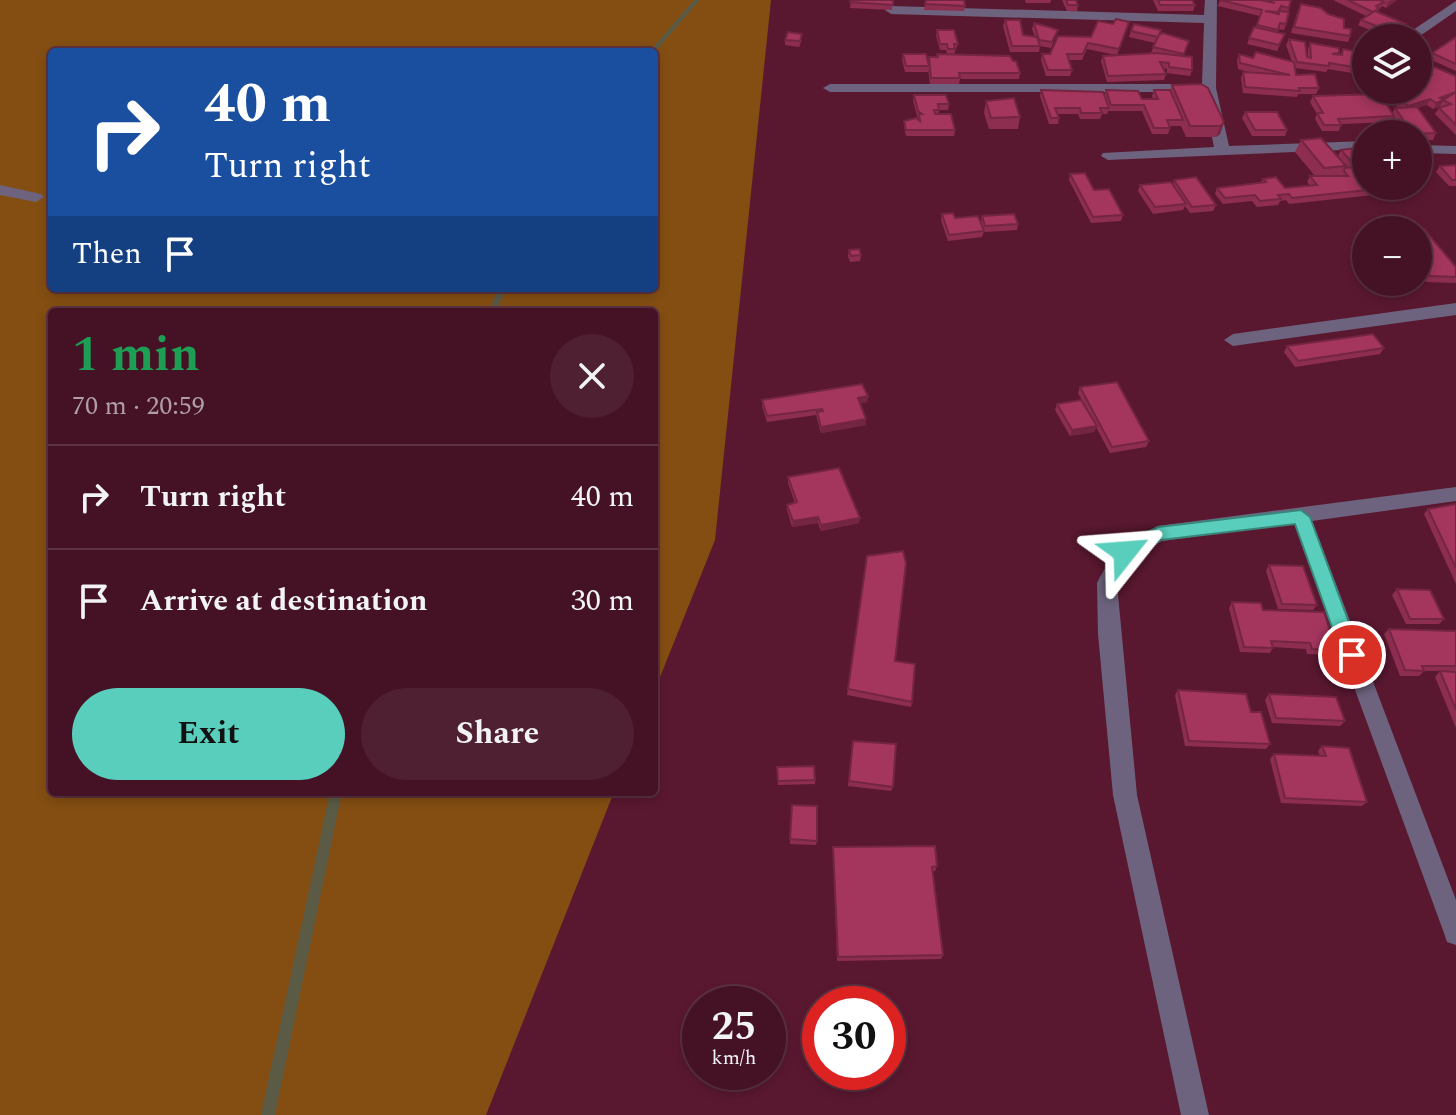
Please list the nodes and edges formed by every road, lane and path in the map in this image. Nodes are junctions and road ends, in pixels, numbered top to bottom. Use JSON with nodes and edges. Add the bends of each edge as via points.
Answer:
{"nodes":[{"id":1,"x":1211,"y":0,"type":"edge"},
{"id":2,"x":1456,"y":5,"type":"edge"},
{"id":3,"x":891,"y":10,"type":"edge"},
{"id":4,"x":1210,"y":19,"type":"junction"},
{"id":5,"x":1428,"y":24,"type":"edge"},
{"id":6,"x":830,"y":88,"type":"dead end"},
{"id":7,"x":1209,"y":88,"type":"junction"},
{"id":8,"x":1352,"y":145,"type":"edge"},
{"id":9,"x":1222,"y":149,"type":"junction"},
{"id":10,"x":1432,"y":149,"type":"edge"},
{"id":11,"x":1456,"y":150,"type":"edge"},
{"id":12,"x":1108,"y":156,"type":"dead end"},
{"id":13,"x":0,"y":190,"type":"edge"},
{"id":14,"x":36,"y":197,"type":"dead end"},
{"id":15,"x":1456,"y":309,"type":"edge"},
{"id":16,"x":1233,"y":340,"type":"dead end"},
{"id":17,"x":1456,"y":494,"type":"edge"},
{"id":18,"x":1301,"y":517,"type":"junction"},
{"id":19,"x":1456,"y":933,"type":"edge"},
{"id":20,"x":1195,"y":1115,"type":"edge"}],
"edges":[{"from":1,"to":4,"type":"street"},
{"from":2,"to":5,"type":"street"},
{"from":3,"to":4,"type":"street"},
{"from":4,"to":7,"type":"street"},
{"from":6,"to":7,"type":"street"},
{"from":7,"to":9,"type":"street"},
{"from":8,"to":9,"type":"street"},
{"from":9,"to":12,"type":"street"},
{"from":10,"to":11,"type":"street"},
{"from":13,"to":14,"type":"street"},
{"from":15,"to":16,"type":"street"},
{"from":17,"to":18,"type":"street"},
{"from":18,"to":19,"type":"street"},
{"from":18,"to":20,"type":"street","via":[[1158,534],[1125,552],[1107,583],[1125,795]]}]}
